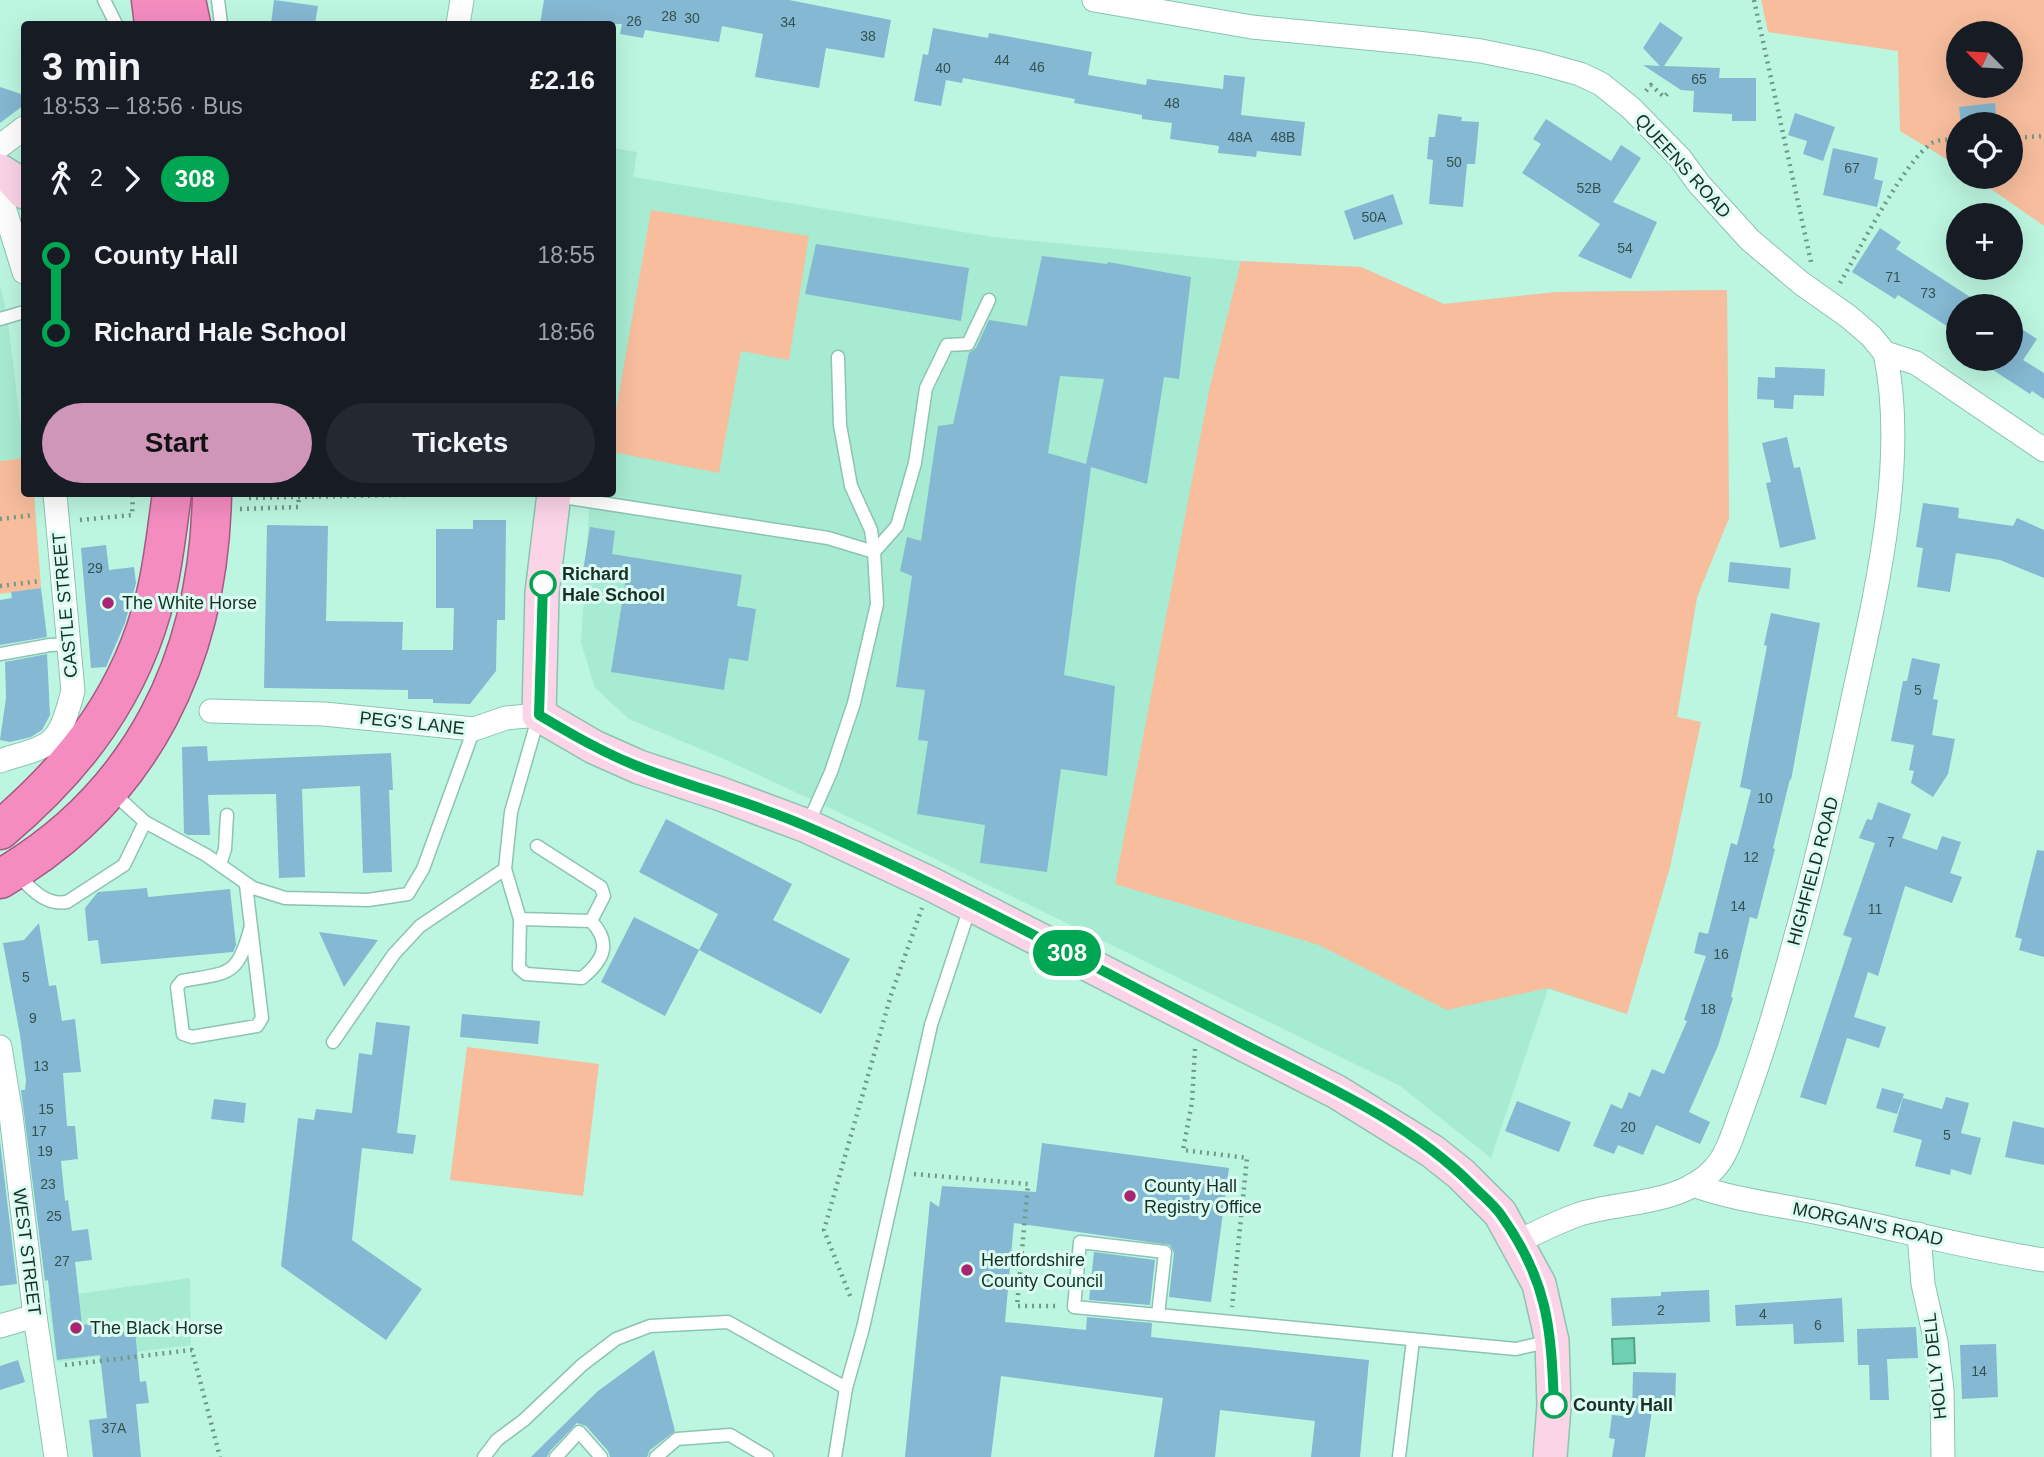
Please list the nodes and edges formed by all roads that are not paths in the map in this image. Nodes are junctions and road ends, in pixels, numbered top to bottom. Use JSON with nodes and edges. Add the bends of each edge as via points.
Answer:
{"nodes":[{"id":1,"x":104,"y":0,"type":"edge"},
{"id":2,"x":151,"y":0,"type":"edge"},
{"id":3,"x":186,"y":0,"type":"edge"},
{"id":4,"x":218,"y":0,"type":"edge"},
{"id":5,"x":462,"y":0,"type":"edge"},
{"id":6,"x":1094,"y":0,"type":"edge"},
{"id":7,"x":114,"y":21,"type":"edge"},
{"id":8,"x":154,"y":21,"type":"edge"},
{"id":9,"x":190,"y":21,"type":"edge"},
{"id":10,"x":221,"y":21,"type":"edge"},
{"id":11,"x":458,"y":21,"type":"edge"},
{"id":12,"x":21,"y":130,"type":"edge"},
{"id":13,"x":0,"y":146,"type":"edge"},
{"id":14,"x":15,"y":179,"type":"edge"},
{"id":15,"x":21,"y":252,"type":"edge"},
{"id":16,"x":989,"y":300,"type":"dead end"},
{"id":17,"x":21,"y":313,"type":"edge"},
{"id":18,"x":0,"y":319,"type":"edge"},
{"id":19,"x":1885,"y":353,"type":"junction"},
{"id":20,"x":838,"y":357,"type":"dead end"},
{"id":21,"x":2044,"y":450,"type":"edge"},
{"id":22,"x":55,"y":497,"type":"edge"},
{"id":23,"x":172,"y":497,"type":"edge"},
{"id":24,"x":549,"y":497,"type":"edge"},
{"id":25,"x":568,"y":497,"type":"edge"},
{"id":26,"x":223,"y":501,"type":"edge"},
{"id":27,"x":874,"y":552,"type":"junction"},
{"id":28,"x":70,"y":644,"type":"junction"},
{"id":29,"x":0,"y":654,"type":"edge"},
{"id":30,"x":211,"y":710,"type":"dead end"},
{"id":31,"x":539,"y":715,"type":"junction"},
{"id":32,"x":474,"y":729,"type":"junction"},
{"id":33,"x":0,"y":761,"type":"edge"},
{"id":34,"x":110,"y":790,"type":"junction"},
{"id":35,"x":227,"y":815,"type":"dead end"},
{"id":36,"x":145,"y":822,"type":"junction"},
{"id":37,"x":807,"y":826,"type":"junction"},
{"id":38,"x":0,"y":830,"type":"edge"},
{"id":39,"x":537,"y":846,"type":"dead end"},
{"id":40,"x":220,"y":864,"type":"junction"},
{"id":41,"x":505,"y":869,"type":"junction"},
{"id":42,"x":7,"y":875,"type":"edge"},
{"id":43,"x":246,"y":885,"type":"junction"},
{"id":44,"x":971,"y":904,"type":"junction"},
{"id":45,"x":520,"y":919,"type":"junction"},
{"id":46,"x":591,"y":921,"type":"junction"},
{"id":47,"x":251,"y":926,"type":"junction"},
{"id":48,"x":333,"y":1042,"type":"dead end"},
{"id":49,"x":0,"y":1047,"type":"edge"},
{"id":50,"x":2,"y":1075,"type":"edge"},
{"id":51,"x":1693,"y":1185,"type":"junction"},
{"id":52,"x":1919,"y":1234,"type":"junction"},
{"id":53,"x":1517,"y":1242,"type":"junction"},
{"id":54,"x":2044,"y":1260,"type":"edge"},
{"id":55,"x":1158,"y":1315,"type":"junction"},
{"id":56,"x":35,"y":1316,"type":"junction"},
{"id":57,"x":0,"y":1326,"type":"edge"},
{"id":58,"x":1413,"y":1340,"type":"junction"},
{"id":59,"x":1552,"y":1341,"type":"junction"},
{"id":60,"x":846,"y":1388,"type":"junction"},
{"id":61,"x":56,"y":1457,"type":"edge"},
{"id":62,"x":484,"y":1457,"type":"edge"},
{"id":63,"x":556,"y":1457,"type":"edge"},
{"id":64,"x":601,"y":1457,"type":"edge"},
{"id":65,"x":656,"y":1457,"type":"edge"},
{"id":66,"x":767,"y":1457,"type":"edge"},
{"id":67,"x":835,"y":1457,"type":"edge"},
{"id":68,"x":1399,"y":1457,"type":"edge"},
{"id":69,"x":1549,"y":1457,"type":"edge"},
{"id":70,"x":1943,"y":1457,"type":"edge"}],
"edges":[{"from":1,"to":7,"type":"lane"},
{"from":2,"to":8,"type":"highway"},
{"from":3,"to":9,"type":"highway"},
{"from":4,"to":10,"type":"lane"},
{"from":5,"to":11,"type":"street"},
{"from":6,"to":19,"type":"street","name":"QUEENS ROAD","via":[[1252,27],[1481,51],[1580,74],[1603,86],[1655,131],[1750,240],[1871,336]]},
{"from":12,"to":13,"type":"street"},
{"from":14,"to":15,"type":"street","via":[[4,193],[3,204]]},
{"from":16,"to":27,"type":"lane","via":[[968,344],[947,345],[926,387],[915,463],[897,526]]},
{"from":17,"to":18,"type":"lane"},
{"from":19,"to":21,"type":"street","name":"QUEENS ROAD","via":[[1916,363]]},
{"from":19,"to":51,"type":"street","name":"HIGHFIELD ROAD","via":[[1894,412],[1890,483],[1872,618],[1838,775],[1763,1054],[1729,1143],[1714,1168]]},
{"from":20,"to":27,"type":"lane","via":[[841,425],[851,486],[871,530]]},
{"from":22,"to":28,"type":"street","name":"CASTLE STREET"},
{"from":23,"to":38,"type":"highway","via":[[156,594],[139,649],[119,691],[62,773]]},
{"from":24,"to":31,"type":"main road"},
{"from":25,"to":27,"type":"lane","via":[[828,538]]},
{"from":26,"to":34,"type":"highway","via":[[212,524],[191,641],[171,694]]},
{"from":27,"to":37,"type":"lane","via":[[877,604],[854,703]]},
{"from":28,"to":29,"type":"lane"},
{"from":28,"to":33,"type":"street","name":"CASTLE STREET","via":[[73,691],[54,738],[46,746]]},
{"from":30,"to":32,"type":"street","name":"PEG'S LANE","via":[[324,714]]},
{"from":31,"to":32,"type":"street","name":"PEG'S LANE","via":[[506,718]]},
{"from":31,"to":37,"type":"main road","via":[[594,747],[639,766]]},
{"from":31,"to":41,"type":"lane","via":[[511,812]]},
{"from":32,"to":43,"type":"lane","via":[[423,869],[408,894],[368,900],[285,898]]},
{"from":34,"to":36,"type":"lane"},
{"from":34,"to":42,"type":"highway","via":[[67,833]]},
{"from":35,"to":40,"type":"lane"},
{"from":36,"to":40,"type":"lane"},
{"from":36,"to":42,"type":"lane","via":[[124,865],[66,902],[47,899]]},
{"from":37,"to":44,"type":"main road"},
{"from":39,"to":46,"type":"lane","via":[[601,887],[604,896]]},
{"from":40,"to":43,"type":"lane"},
{"from":41,"to":45,"type":"lane"},
{"from":41,"to":48,"type":"lane","via":[[421,926],[394,954]]},
{"from":43,"to":47,"type":"lane"},
{"from":44,"to":53,"type":"main road","via":[[1337,1092],[1424,1145],[1500,1213]]},
{"from":44,"to":60,"type":"lane","via":[[931,1025]]},
{"from":45,"to":46,"type":"lane"},
{"from":45,"to":46,"type":"lane","via":[[519,968],[526,974],[582,978],[596,966],[603,951],[601,932]]},
{"from":47,"to":47,"type":"lane","via":[[262,1018],[257,1026],[192,1037],[183,1034],[177,987],[183,981],[236,967]]},
{"from":49,"to":50,"type":"street","name":"WEST STREET"},
{"from":50,"to":56,"type":"street","name":"WEST STREET"},
{"from":51,"to":52,"type":"street","name":"MORGAN'S ROAD","via":[[1726,1197]]},
{"from":51,"to":53,"type":"street","name":"HIGHFIELD ROAD","via":[[1657,1198],[1581,1214]]},
{"from":52,"to":54,"type":"street","name":"MORGAN'S ROAD"},
{"from":52,"to":70,"type":"street","name":"HOLLY DELL","via":[[1942,1389]]},
{"from":53,"to":59,"type":"main road","via":[[1539,1284]]},
{"from":55,"to":55,"type":"lane","via":[[1074,1307],[1080,1242],[1165,1252]]},
{"from":55,"to":58,"type":"lane"},
{"from":56,"to":57,"type":"street"},
{"from":56,"to":61,"type":"street","name":"WEST STREET"},
{"from":58,"to":59,"type":"lane","via":[[1516,1349]]},
{"from":58,"to":68,"type":"lane"},
{"from":59,"to":69,"type":"main road","via":[[1555,1406]]},
{"from":60,"to":62,"type":"lane","via":[[728,1322],[650,1325],[616,1339],[582,1365]]},
{"from":60,"to":67,"type":"lane"},
{"from":63,"to":64,"type":"lane","via":[[579,1432]]},
{"from":65,"to":66,"type":"lane","via":[[677,1439],[730,1435]]}]}
